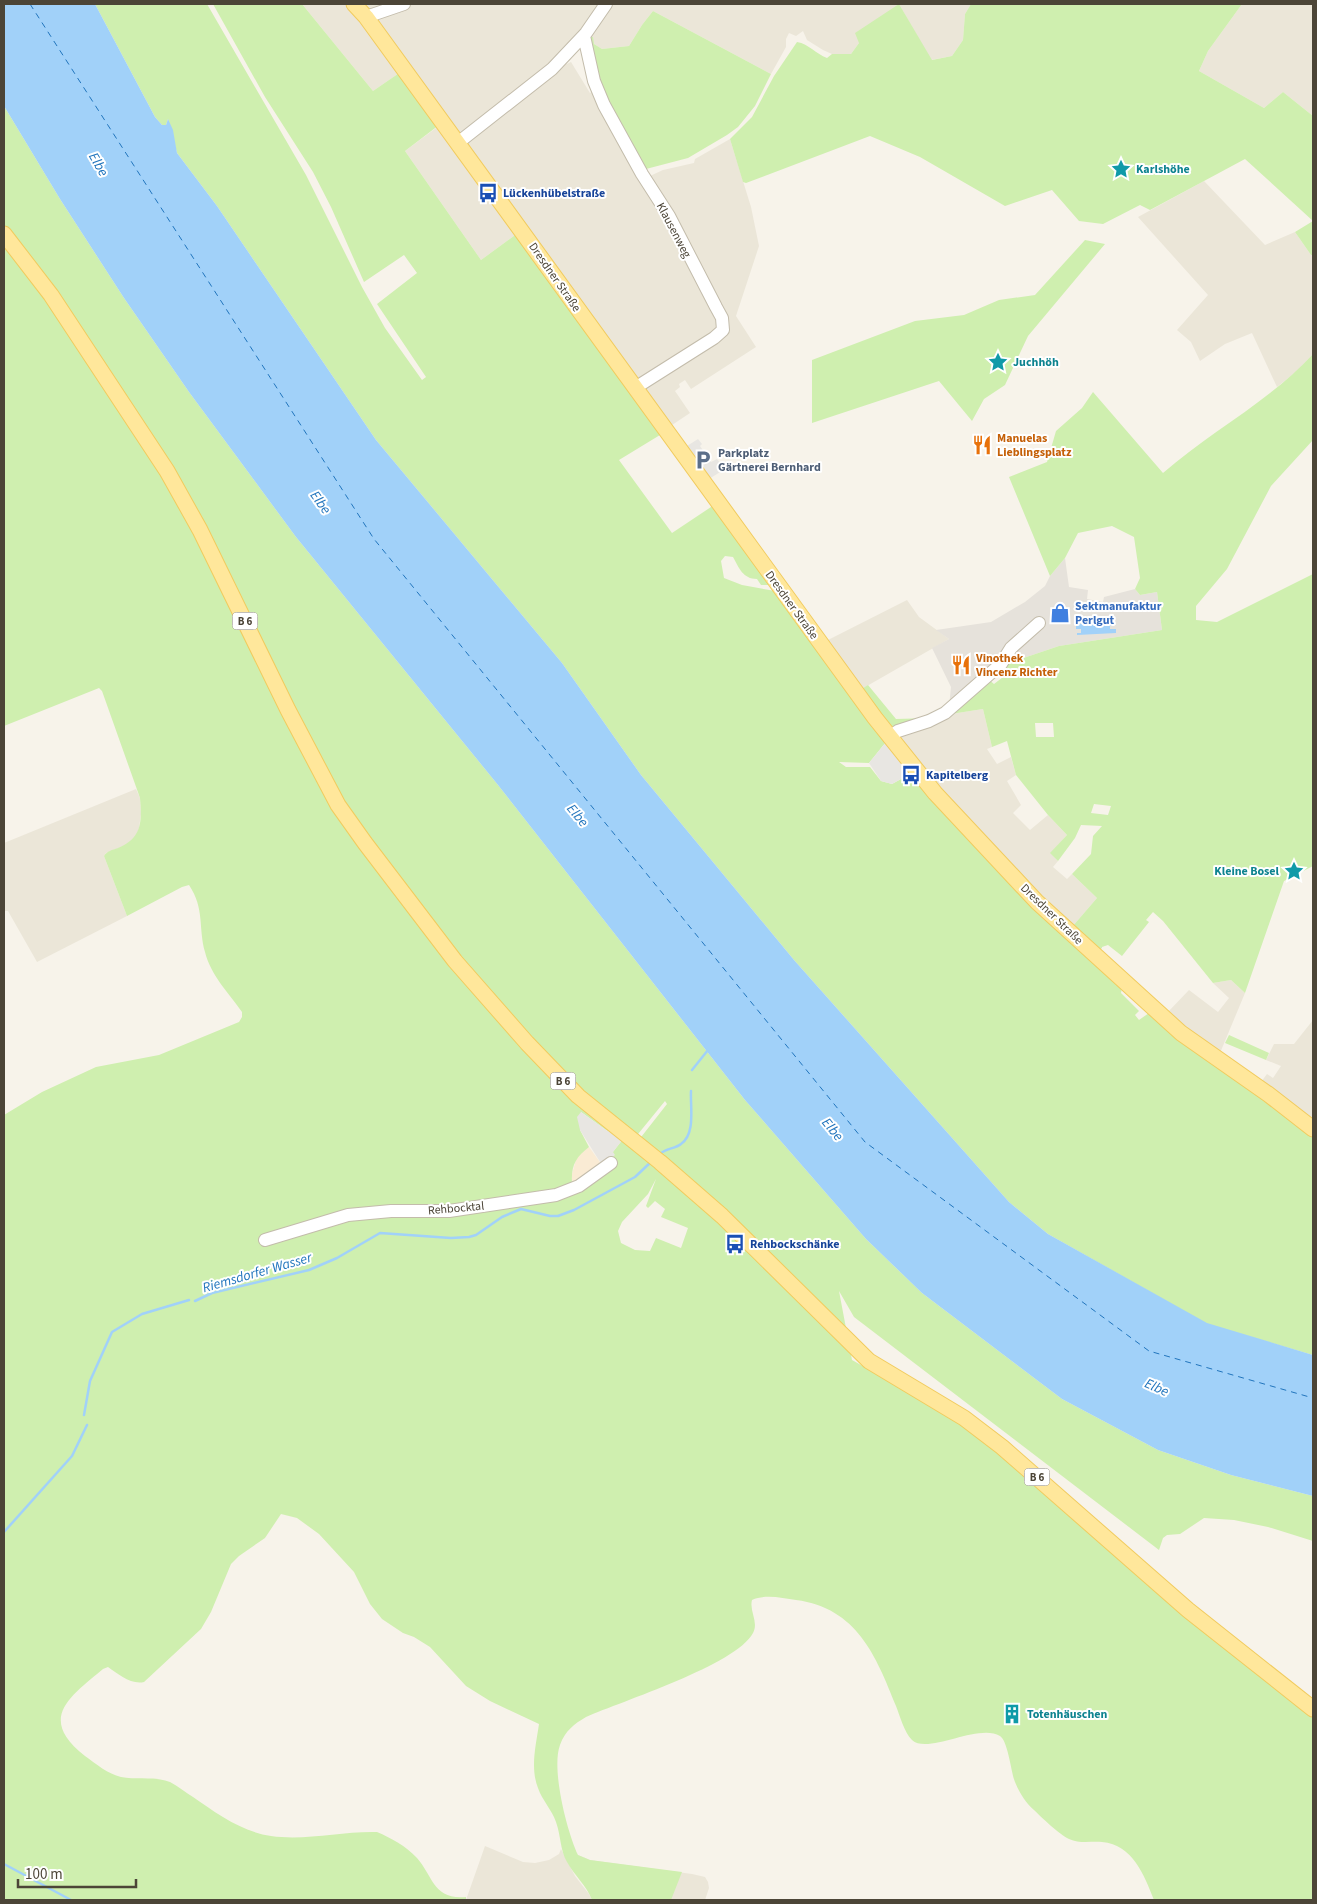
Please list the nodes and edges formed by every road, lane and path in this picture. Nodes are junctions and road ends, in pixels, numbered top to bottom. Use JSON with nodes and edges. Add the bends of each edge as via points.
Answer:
{"nodes":[{"id":1,"x":354,"y":4,"type":"edge"},
{"id":2,"x":404,"y":4,"type":"edge"},
{"id":3,"x":606,"y":4,"type":"edge"},
{"id":4,"x":366,"y":16,"type":"junction"},
{"id":5,"x":586,"y":33,"type":"junction"},
{"id":6,"x":459,"y":142,"type":"junction"},
{"id":7,"x":4,"y":234,"type":"edge"},
{"id":8,"x":634,"y":388,"type":"junction"},
{"id":9,"x":1039,"y":623,"type":"dead end"},
{"id":10,"x":889,"y":737,"type":"junction"},
{"id":11,"x":1313,"y":1129,"type":"edge"},
{"id":12,"x":611,"y":1163,"type":"dead end"},
{"id":13,"x":265,"y":1240,"type":"dead end"},
{"id":14,"x":1313,"y":1709,"type":"edge"}],
"edges":[{"from":1,"to":4,"type":"main road","name":"Dresdner Straße"},
{"from":2,"to":4,"type":"street"},
{"from":3,"to":5,"type":"street"},
{"from":4,"to":6,"type":"main road","name":"Dresdner Straße"},
{"from":5,"to":6,"type":"street","via":[[552,69]]},
{"from":5,"to":8,"type":"street","name":"Klausenweg","via":[[594,81],[604,105],[668,216],[724,325],[724,330],[714,338]]},
{"from":6,"to":8,"type":"main road","name":"Dresdner Straße"},
{"from":7,"to":14,"type":"main road","number":"B 6","via":[[51,295],[167,471],[334,797],[455,961],[548,1066],[578,1096],[722,1216],[869,1361],[964,1418],[1002,1446],[1188,1610]]},
{"from":8,"to":10,"type":"main road","name":"Dresdner Straße"},
{"from":9,"to":10,"type":"street","via":[[1011,648],[1001,664],[945,713]]},
{"from":10,"to":11,"type":"main road","name":"Dresdner Straße","via":[[947,806],[1037,902],[1181,1033]]},
{"from":12,"to":13,"type":"street","name":"Rehbocktal","via":[[579,1186],[556,1195],[449,1211],[356,1213]]}]}
